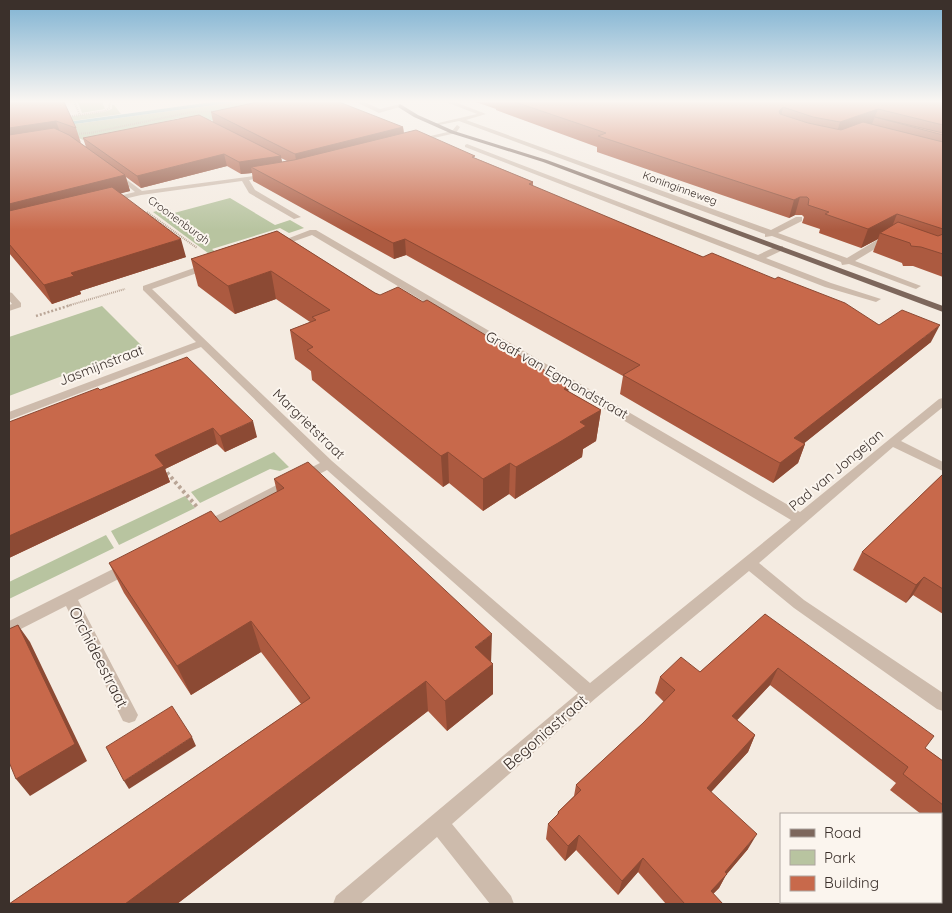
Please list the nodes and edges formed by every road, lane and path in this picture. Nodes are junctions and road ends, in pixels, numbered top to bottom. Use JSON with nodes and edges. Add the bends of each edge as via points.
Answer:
{"nodes":[{"id":1,"x":471,"y":145,"type":"edge"},
{"id":2,"x":493,"y":145,"type":"edge"},
{"id":3,"x":510,"y":145,"type":"edge"},
{"id":4,"x":515,"y":145,"type":"edge"},
{"id":5,"x":526,"y":154,"type":"junction"},
{"id":6,"x":109,"y":168,"type":"edge"},
{"id":7,"x":599,"y":170,"type":"junction"},
{"id":8,"x":279,"y":173,"type":"edge"},
{"id":9,"x":585,"y":176,"type":"junction"},
{"id":10,"x":245,"y":179,"type":"junction"},
{"id":11,"x":141,"y":193,"type":"junction"},
{"id":12,"x":103,"y":203,"type":"edge"},
{"id":13,"x":297,"y":217,"type":"dead end"},
{"id":14,"x":800,"y":219,"type":"edge"},
{"id":15,"x":771,"y":233,"type":"junction"},
{"id":16,"x":898,"y":239,"type":"edge"},
{"id":17,"x":758,"y":240,"type":"junction"},
{"id":18,"x":266,"y":248,"type":"edge"},
{"id":19,"x":780,"y":248,"type":"junction"},
{"id":20,"x":758,"y":258,"type":"junction"},
{"id":21,"x":223,"y":261,"type":"joint"},
{"id":22,"x":848,"y":261,"type":"junction"},
{"id":23,"x":834,"y":269,"type":"junction"},
{"id":24,"x":916,"y":286,"type":"dead end"},
{"id":25,"x":146,"y":288,"type":"junction"},
{"id":26,"x":9,"y":295,"type":"edge"},
{"id":27,"x":876,"y":299,"type":"dead end"},
{"id":28,"x":9,"y":308,"type":"edge"},
{"id":29,"x":943,"y":309,"type":"edge"},
{"id":30,"x":30,"y":318,"type":"dead end"},
{"id":31,"x":204,"y":342,"type":"junction"},
{"id":32,"x":943,"y":401,"type":"edge"},
{"id":33,"x":9,"y":416,"type":"edge"},
{"id":34,"x":892,"y":442,"type":"junction"},
{"id":35,"x":328,"y":464,"type":"junction"},
{"id":36,"x":943,"y":467,"type":"edge"},
{"id":37,"x":801,"y":519,"type":"junction"},
{"id":38,"x":195,"y":533,"type":"edge"},
{"id":39,"x":145,"y":559,"type":"edge"},
{"id":40,"x":749,"y":563,"type":"junction"},
{"id":41,"x":69,"y":598,"type":"junction"},
{"id":42,"x":9,"y":628,"type":"edge"},
{"id":43,"x":590,"y":693,"type":"junction"},
{"id":44,"x":943,"y":703,"type":"edge"},
{"id":45,"x":129,"y":715,"type":"dead end"},
{"id":46,"x":440,"y":824,"type":"junction"},
{"id":47,"x":344,"y":904,"type":"edge"},
{"id":48,"x":503,"y":904,"type":"edge"}],
"edges":[{"from":1,"to":20,"type":"street","via":[[467,146]]},
{"from":2,"to":5,"type":"main road","name":"Koninginneweg"},
{"from":3,"to":5,"type":"main road","name":"Koninginneweg"},
{"from":4,"to":7,"type":"street","name":"Koninginneweg"},
{"from":5,"to":9,"type":"main road","name":"Koninginneweg"},
{"from":6,"to":11,"type":"street","name":"Croonenburgh"},
{"from":7,"to":9,"type":"street"},
{"from":7,"to":15,"type":"street","name":"Koninginneweg"},
{"from":8,"to":10,"type":"street","name":"Croonenburgh"},
{"from":9,"to":17,"type":"main road","name":"Koninginneweg"},
{"from":10,"to":11,"type":"street","name":"Croonenburgh"},
{"from":10,"to":13,"type":"street","via":[[252,191]]},
{"from":11,"to":12,"type":"street","name":"Croonenburgh"},
{"from":11,"to":21,"type":"path","name":"Croonenburgh","via":[[136,204]]},
{"from":14,"to":15,"type":"street"},
{"from":15,"to":17,"type":"street"},
{"from":15,"to":22,"type":"street","name":"Koninginneweg"},
{"from":16,"to":22,"type":"street","via":[[889,236]]},
{"from":17,"to":19,"type":"main road","name":"Koninginneweg"},
{"from":18,"to":37,"type":"street","name":"Graaf van Egmondstraat","via":[[313,232]]},
{"from":19,"to":20,"type":"street"},
{"from":19,"to":23,"type":"main road","name":"Koninginneweg"},
{"from":20,"to":27,"type":"street","via":[[849,293]]},
{"from":21,"to":25,"type":"street"},
{"from":22,"to":23,"type":"street"},
{"from":22,"to":24,"type":"street","name":"Koninginneweg"},
{"from":23,"to":29,"type":"main road","name":"Koninginneweg"},
{"from":25,"to":30,"type":"path","via":[[118,290]]},
{"from":25,"to":31,"type":"street","name":"Margrietstraat"},
{"from":26,"to":28,"type":"street","via":[[18,305]]},
{"from":31,"to":33,"type":"street","name":"Jasmijnstraat"},
{"from":31,"to":35,"type":"street","name":"Margrietstraat"},
{"from":32,"to":34,"type":"street","name":"Pad van Jongejan"},
{"from":34,"to":36,"type":"street"},
{"from":34,"to":37,"type":"street","name":"Pad van Jongejan"},
{"from":35,"to":38,"type":"street"},
{"from":35,"to":43,"type":"street","name":"Margrietstraat"},
{"from":37,"to":40,"type":"street","name":"Pad van Jongejan"},
{"from":39,"to":41,"type":"street","name":"Orchideestraat"},
{"from":40,"to":43,"type":"street","name":"Begoniastraat"},
{"from":40,"to":44,"type":"street","via":[[799,604]]},
{"from":41,"to":42,"type":"street","name":"Orchideestraat"},
{"from":41,"to":45,"type":"street","name":"Orchideestraat"},
{"from":43,"to":46,"type":"street","name":"Begoniastraat"},
{"from":46,"to":47,"type":"street","name":"Begoniastraat"},
{"from":46,"to":48,"type":"street"}]}
